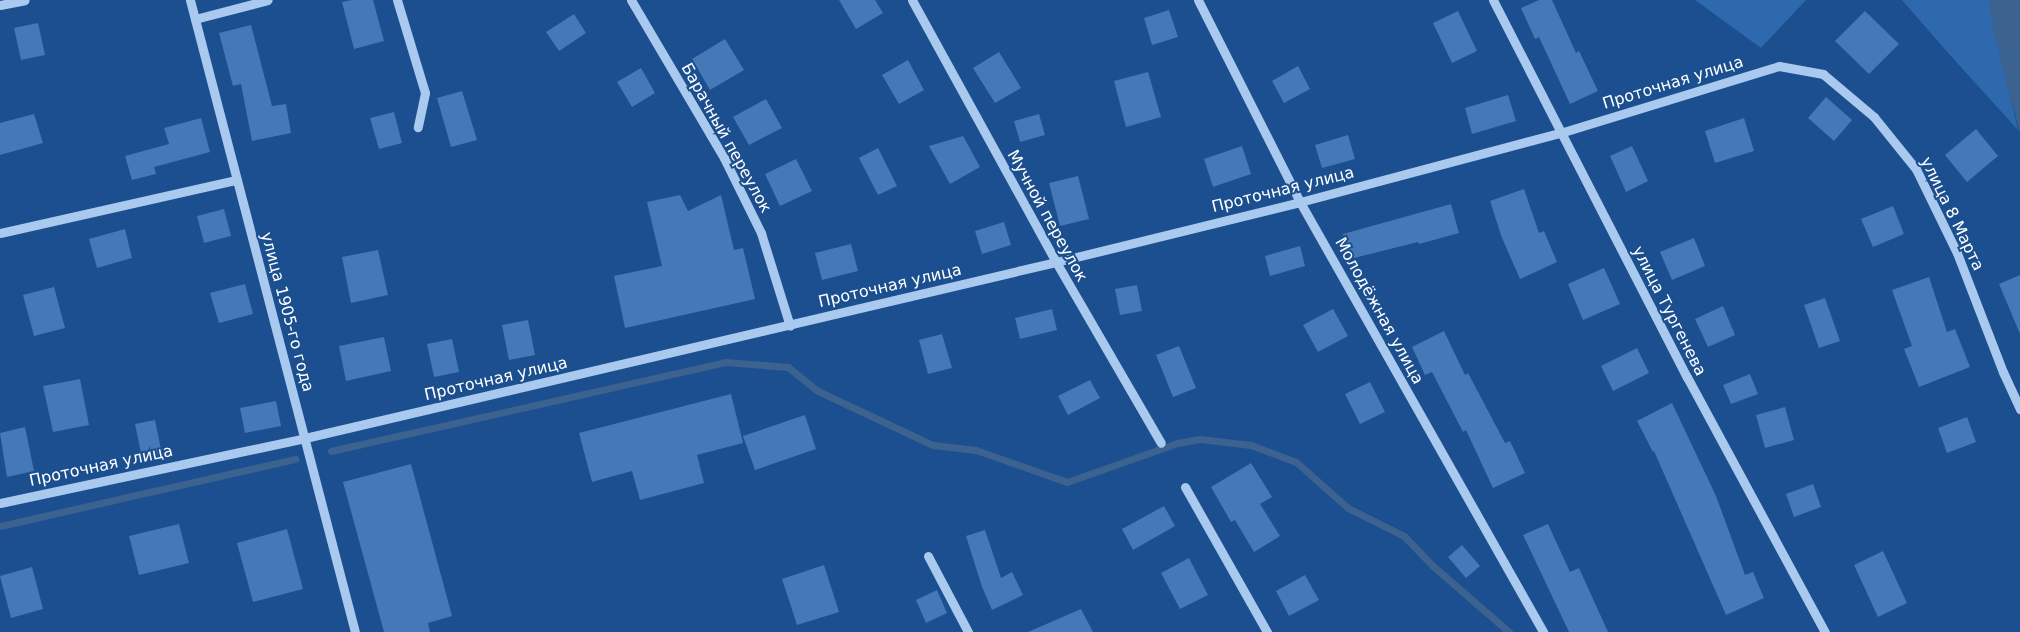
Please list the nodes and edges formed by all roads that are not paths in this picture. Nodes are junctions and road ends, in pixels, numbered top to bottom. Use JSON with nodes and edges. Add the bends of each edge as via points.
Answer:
{"nodes":[{"id":1,"x":25,"y":0,"type":"edge"},
{"id":2,"x":190,"y":0,"type":"edge"},
{"id":3,"x":268,"y":0,"type":"edge"},
{"id":4,"x":397,"y":0,"type":"edge"},
{"id":5,"x":631,"y":0,"type":"edge"},
{"id":6,"x":912,"y":0,"type":"edge"},
{"id":7,"x":1198,"y":0,"type":"edge"},
{"id":8,"x":1493,"y":0,"type":"edge"},
{"id":9,"x":0,"y":5,"type":"edge"},
{"id":10,"x":195,"y":19,"type":"junction"},
{"id":11,"x":1779,"y":66,"type":"joint"},
{"id":12,"x":418,"y":127,"type":"dead end"},
{"id":13,"x":1560,"y":133,"type":"junction"},
{"id":14,"x":236,"y":180,"type":"junction"},
{"id":15,"x":1300,"y":202,"type":"junction"},
{"id":16,"x":0,"y":233,"type":"edge"},
{"id":17,"x":1056,"y":262,"type":"junction"},
{"id":18,"x":790,"y":326,"type":"junction"},
{"id":19,"x":2020,"y":409,"type":"edge"},
{"id":20,"x":305,"y":438,"type":"junction"},
{"id":21,"x":1161,"y":444,"type":"dead end"},
{"id":22,"x":1185,"y":487,"type":"dead end"},
{"id":23,"x":0,"y":503,"type":"edge"},
{"id":24,"x":928,"y":556,"type":"dead end"},
{"id":25,"x":355,"y":632,"type":"edge"},
{"id":26,"x":968,"y":632,"type":"edge"},
{"id":27,"x":1267,"y":632,"type":"edge"},
{"id":28,"x":1543,"y":632,"type":"edge"},
{"id":29,"x":1825,"y":632,"type":"edge"}],
"edges":[{"from":1,"to":9,"type":"street"},
{"from":2,"to":10,"type":"street","name":"улица 1905-го года"},
{"from":3,"to":10,"type":"street"},
{"from":4,"to":12,"type":"street","via":[[425,94]]},
{"from":5,"to":18,"type":"street","name":"Барачный переулок","via":[[724,158],[761,233]]},
{"from":6,"to":17,"type":"street","name":"Мучной переулок"},
{"from":7,"to":15,"type":"street","name":"Молодёжная улица"},
{"from":8,"to":13,"type":"street","name":"улица Тургенева"},
{"from":10,"to":14,"type":"street","name":"улица 1905-го года"},
{"from":11,"to":13,"type":"street","name":"Проточная улица"},
{"from":11,"to":19,"type":"street","name":"улица 8 Марта","via":[[1823,74],[1874,117],[1916,169],[1957,253]]},
{"from":13,"to":15,"type":"street","name":"Проточная улица"},
{"from":13,"to":29,"type":"street","name":"улица Тургенева","via":[[1682,369]]},
{"from":14,"to":16,"type":"street"},
{"from":14,"to":20,"type":"street","name":"улица 1905-го года"},
{"from":15,"to":17,"type":"street","name":"Проточная улица"},
{"from":15,"to":28,"type":"street","name":"Молодёжная улица"},
{"from":17,"to":18,"type":"street","name":"Проточная улица"},
{"from":17,"to":21,"type":"street","name":"Мучной переулок"},
{"from":18,"to":20,"type":"street","name":"Проточная улица"},
{"from":20,"to":23,"type":"street","name":"Проточная улица"},
{"from":20,"to":25,"type":"street","name":"улица 1905-го года"},
{"from":22,"to":27,"type":"street"},
{"from":24,"to":26,"type":"street"}]}
